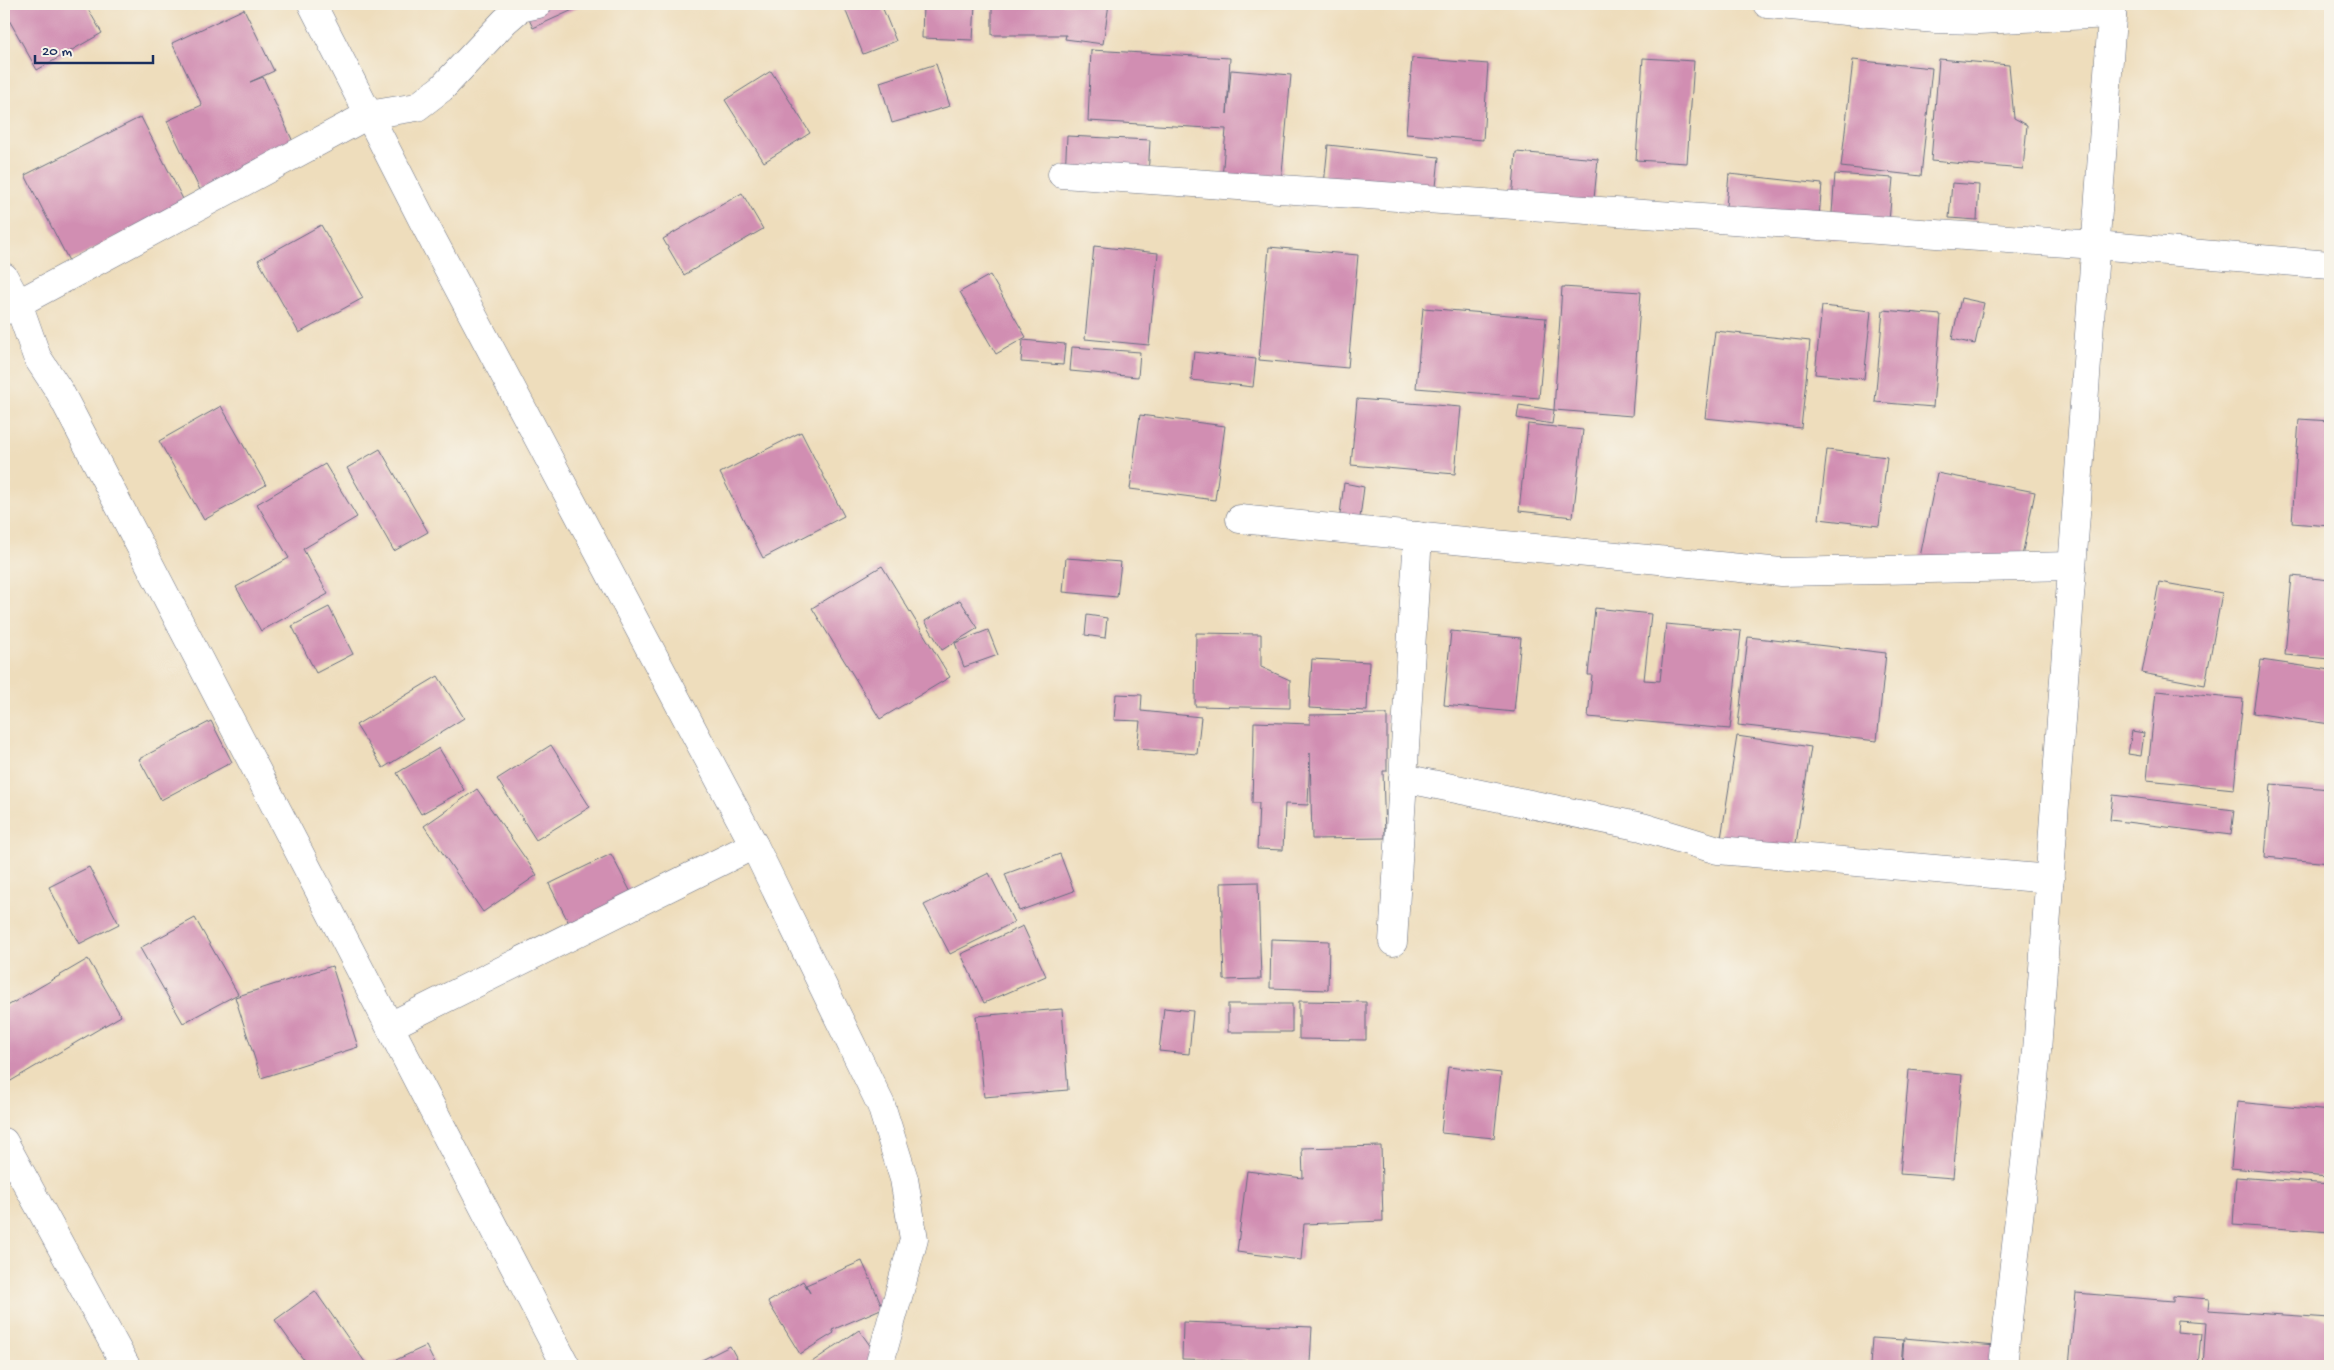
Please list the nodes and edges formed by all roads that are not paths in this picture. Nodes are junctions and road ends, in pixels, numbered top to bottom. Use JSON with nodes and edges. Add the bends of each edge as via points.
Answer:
{"nodes":[{"id":1,"x":312,"y":4,"type":"edge"},
{"id":2,"x":538,"y":4,"type":"edge"},
{"id":3,"x":1768,"y":4,"type":"edge"},
{"id":4,"x":2112,"y":9,"type":"edge"},
{"id":5,"x":368,"y":115,"type":"junction"},
{"id":6,"x":1062,"y":174,"type":"dead end"},
{"id":7,"x":2096,"y":245,"type":"junction"},
{"id":8,"x":2330,"y":265,"type":"edge"},
{"id":9,"x":4,"y":277,"type":"edge"},
{"id":10,"x":11,"y":307,"type":"edge"},
{"id":11,"x":1240,"y":520,"type":"dead end"},
{"id":12,"x":1418,"y":536,"type":"junction"},
{"id":13,"x":2072,"y":566,"type":"junction"},
{"id":14,"x":1403,"y":778,"type":"junction"},
{"id":15,"x":754,"y":845,"type":"junction"},
{"id":16,"x":2050,"y":879,"type":"junction"},
{"id":17,"x":1393,"y":942,"type":"dead end"},
{"id":18,"x":390,"y":1026,"type":"junction"},
{"id":19,"x":4,"y":1142,"type":"edge"},
{"id":20,"x":126,"y":1366,"type":"edge"},
{"id":21,"x":566,"y":1366,"type":"edge"},
{"id":22,"x":879,"y":1366,"type":"edge"},
{"id":23,"x":2003,"y":1366,"type":"edge"}],
"edges":[{"from":1,"to":5,"type":"street"},
{"from":2,"to":5,"type":"street","via":[[520,8],[442,88],[417,107]]},
{"from":3,"to":4,"type":"street","via":[[1979,20]]},
{"from":4,"to":7,"type":"street"},
{"from":5,"to":10,"type":"street"},
{"from":5,"to":15,"type":"street"},
{"from":6,"to":7,"type":"street"},
{"from":7,"to":8,"type":"street"},
{"from":7,"to":13,"type":"street"},
{"from":9,"to":10,"type":"street"},
{"from":10,"to":18,"type":"street","via":[[36,357],[60,392]]},
{"from":11,"to":12,"type":"street"},
{"from":12,"to":13,"type":"street","via":[[1781,572]]},
{"from":12,"to":14,"type":"street"},
{"from":13,"to":16,"type":"street"},
{"from":14,"to":16,"type":"street","via":[[1642,827],[1718,850]]},
{"from":14,"to":17,"type":"street"},
{"from":15,"to":18,"type":"street"},
{"from":15,"to":22,"type":"street","via":[[881,1105],[904,1179],[914,1239]]},
{"from":16,"to":23,"type":"street","via":[[2037,1051]]},
{"from":18,"to":21,"type":"street"},
{"from":19,"to":20,"type":"street"}]}
